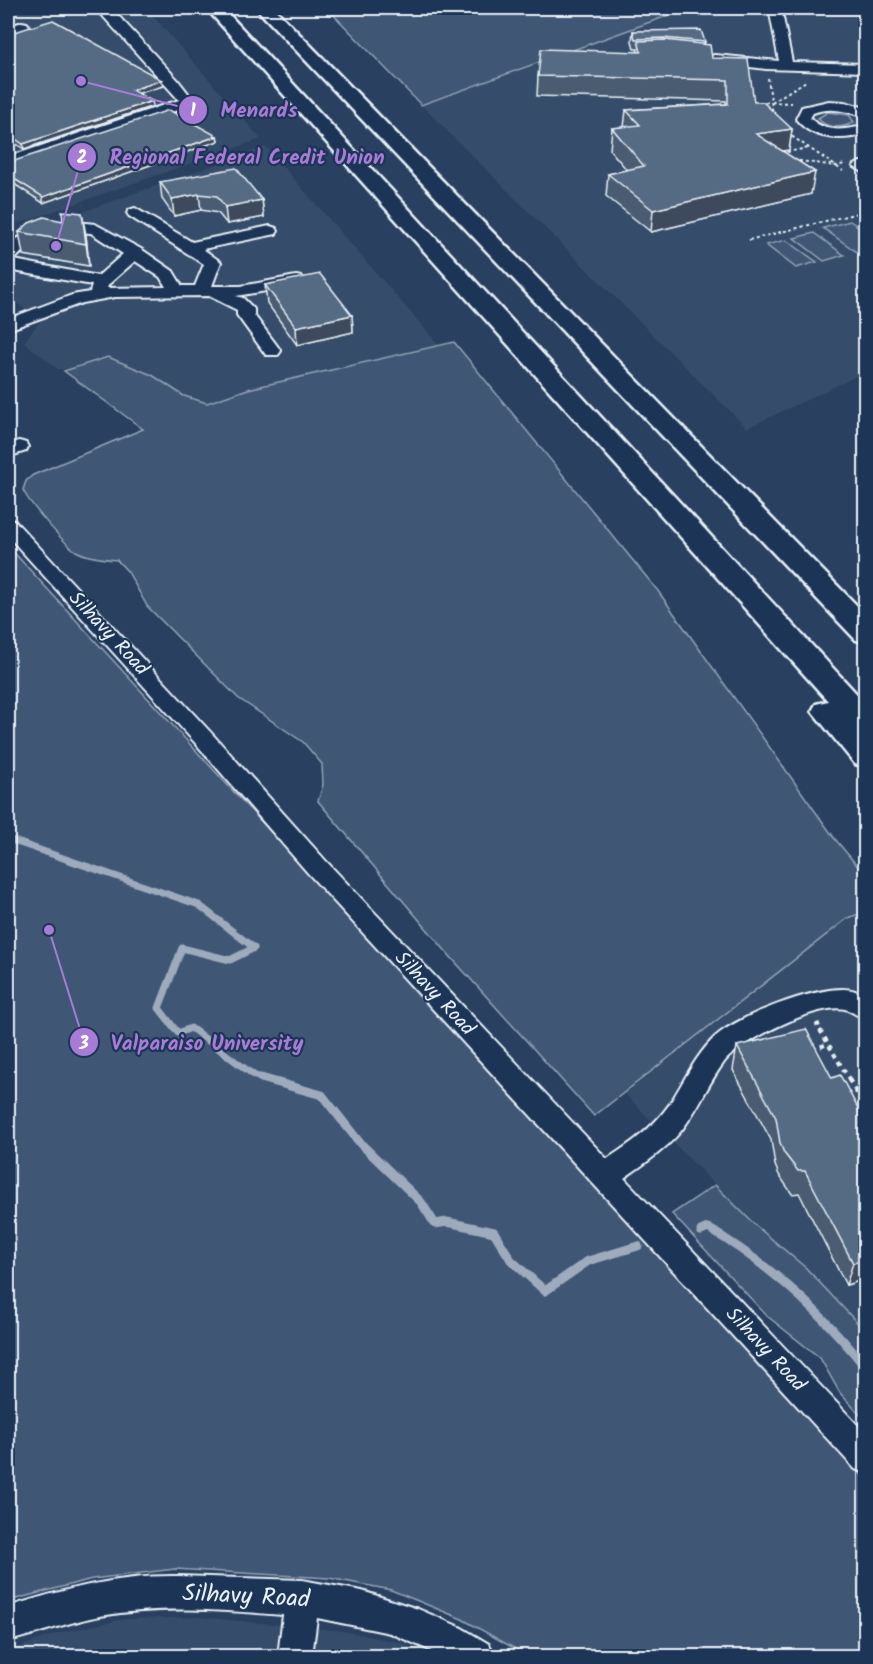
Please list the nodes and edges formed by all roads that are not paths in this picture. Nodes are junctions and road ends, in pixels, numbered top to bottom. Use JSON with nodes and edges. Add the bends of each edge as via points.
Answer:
{"nodes":[{"id":1,"x":94,"y":8,"type":"edge"},
{"id":2,"x":214,"y":8,"type":"edge"},
{"id":3,"x":265,"y":8,"type":"edge"},
{"id":4,"x":278,"y":8,"type":"edge"},
{"id":5,"x":775,"y":8,"type":"edge"},
{"id":6,"x":22,"y":26,"type":"dead end"},
{"id":7,"x":8,"y":31,"type":"edge"},
{"id":8,"x":698,"y":58,"type":"edge"},
{"id":9,"x":786,"y":65,"type":"junction"},
{"id":10,"x":866,"y":68,"type":"edge"},
{"id":11,"x":323,"y":69,"type":"junction"},
{"id":12,"x":866,"y":113,"type":"edge"},
{"id":13,"x":866,"y":129,"type":"edge"},
{"id":14,"x":8,"y":162,"type":"edge"},
{"id":15,"x":866,"y":165,"type":"edge"},
{"id":16,"x":866,"y":170,"type":"edge"},
{"id":17,"x":135,"y":213,"type":"dead end"},
{"id":18,"x":270,"y":231,"type":"dead end"},
{"id":19,"x":46,"y":232,"type":"junction"},
{"id":20,"x":65,"y":235,"type":"edge"},
{"id":21,"x":86,"y":239,"type":"edge"},
{"id":22,"x":189,"y":247,"type":"junction"},
{"id":23,"x":129,"y":249,"type":"junction"},
{"id":24,"x":9,"y":262,"type":"edge"},
{"id":25,"x":307,"y":278,"type":"edge"},
{"id":26,"x":99,"y":288,"type":"junction"},
{"id":27,"x":176,"y":290,"type":"junction"},
{"id":28,"x":202,"y":290,"type":"junction"},
{"id":29,"x":8,"y":325,"type":"edge"},
{"id":30,"x":272,"y":351,"type":"dead end"},
{"id":31,"x":8,"y":525,"type":"edge"},
{"id":32,"x":737,"y":583,"type":"junction"},
{"id":33,"x":866,"y":633,"type":"edge"},
{"id":34,"x":866,"y":724,"type":"edge"},
{"id":35,"x":866,"y":756,"type":"edge"},
{"id":36,"x":866,"y":1009,"type":"edge"},
{"id":37,"x":603,"y":1177,"type":"junction"},
{"id":38,"x":866,"y":1458,"type":"edge"},
{"id":39,"x":302,"y":1598,"type":"junction"},
{"id":40,"x":8,"y":1624,"type":"edge"},
{"id":41,"x":295,"y":1656,"type":"edge"},
{"id":42,"x":477,"y":1656,"type":"edge"}],
"edges":[{"from":1,"to":14,"type":"street","via":[[107,12],[188,102]]},
{"from":2,"to":32,"type":"highway"},
{"from":3,"to":11,"type":"highway"},
{"from":4,"to":11,"type":"highway","via":[[301,33]]},
{"from":5,"to":9,"type":"street"},
{"from":6,"to":7,"type":"street"},
{"from":8,"to":9,"type":"street"},
{"from":9,"to":10,"type":"street"},
{"from":11,"to":33,"type":"highway"},
{"from":12,"to":13,"type":"street","via":[[847,106],[824,105],[807,110],[803,119],[812,128],[831,133]]},
{"from":15,"to":16,"type":"street","via":[[860,166]]},
{"from":17,"to":22,"type":"street"},
{"from":18,"to":22,"type":"street"},
{"from":19,"to":20,"type":"street"},
{"from":19,"to":23,"type":"street","via":[[67,226],[95,229]]},
{"from":19,"to":24,"type":"street","via":[[24,241]]},
{"from":21,"to":23,"type":"street"},
{"from":22,"to":28,"type":"street","via":[[213,262]]},
{"from":23,"to":26,"type":"street"},
{"from":23,"to":27,"type":"street","via":[[167,274]]},
{"from":24,"to":26,"type":"street"},
{"from":25,"to":28,"type":"street","via":[[241,291]]},
{"from":26,"to":27,"type":"street"},
{"from":26,"to":29,"type":"street"},
{"from":27,"to":28,"type":"street"},
{"from":28,"to":30,"type":"street","via":[[246,309],[245,315]]},
{"from":31,"to":37,"type":"street","name":"Silhavy Road"},
{"from":32,"to":34,"type":"highway"},
{"from":32,"to":35,"type":"highway","via":[[768,642]]},
{"from":36,"to":37,"type":"street","via":[[857,1002],[832,999],[773,1017],[727,1042],[701,1072],[671,1122],[647,1146]]},
{"from":37,"to":38,"type":"street","name":"Silhavy Road"},
{"from":39,"to":40,"type":"street","name":"Silhavy Road","via":[[158,1593],[94,1600]]},
{"from":39,"to":41,"type":"street"},
{"from":39,"to":42,"type":"street","name":"Silhavy Road","via":[[357,1605],[405,1619]]}]}
